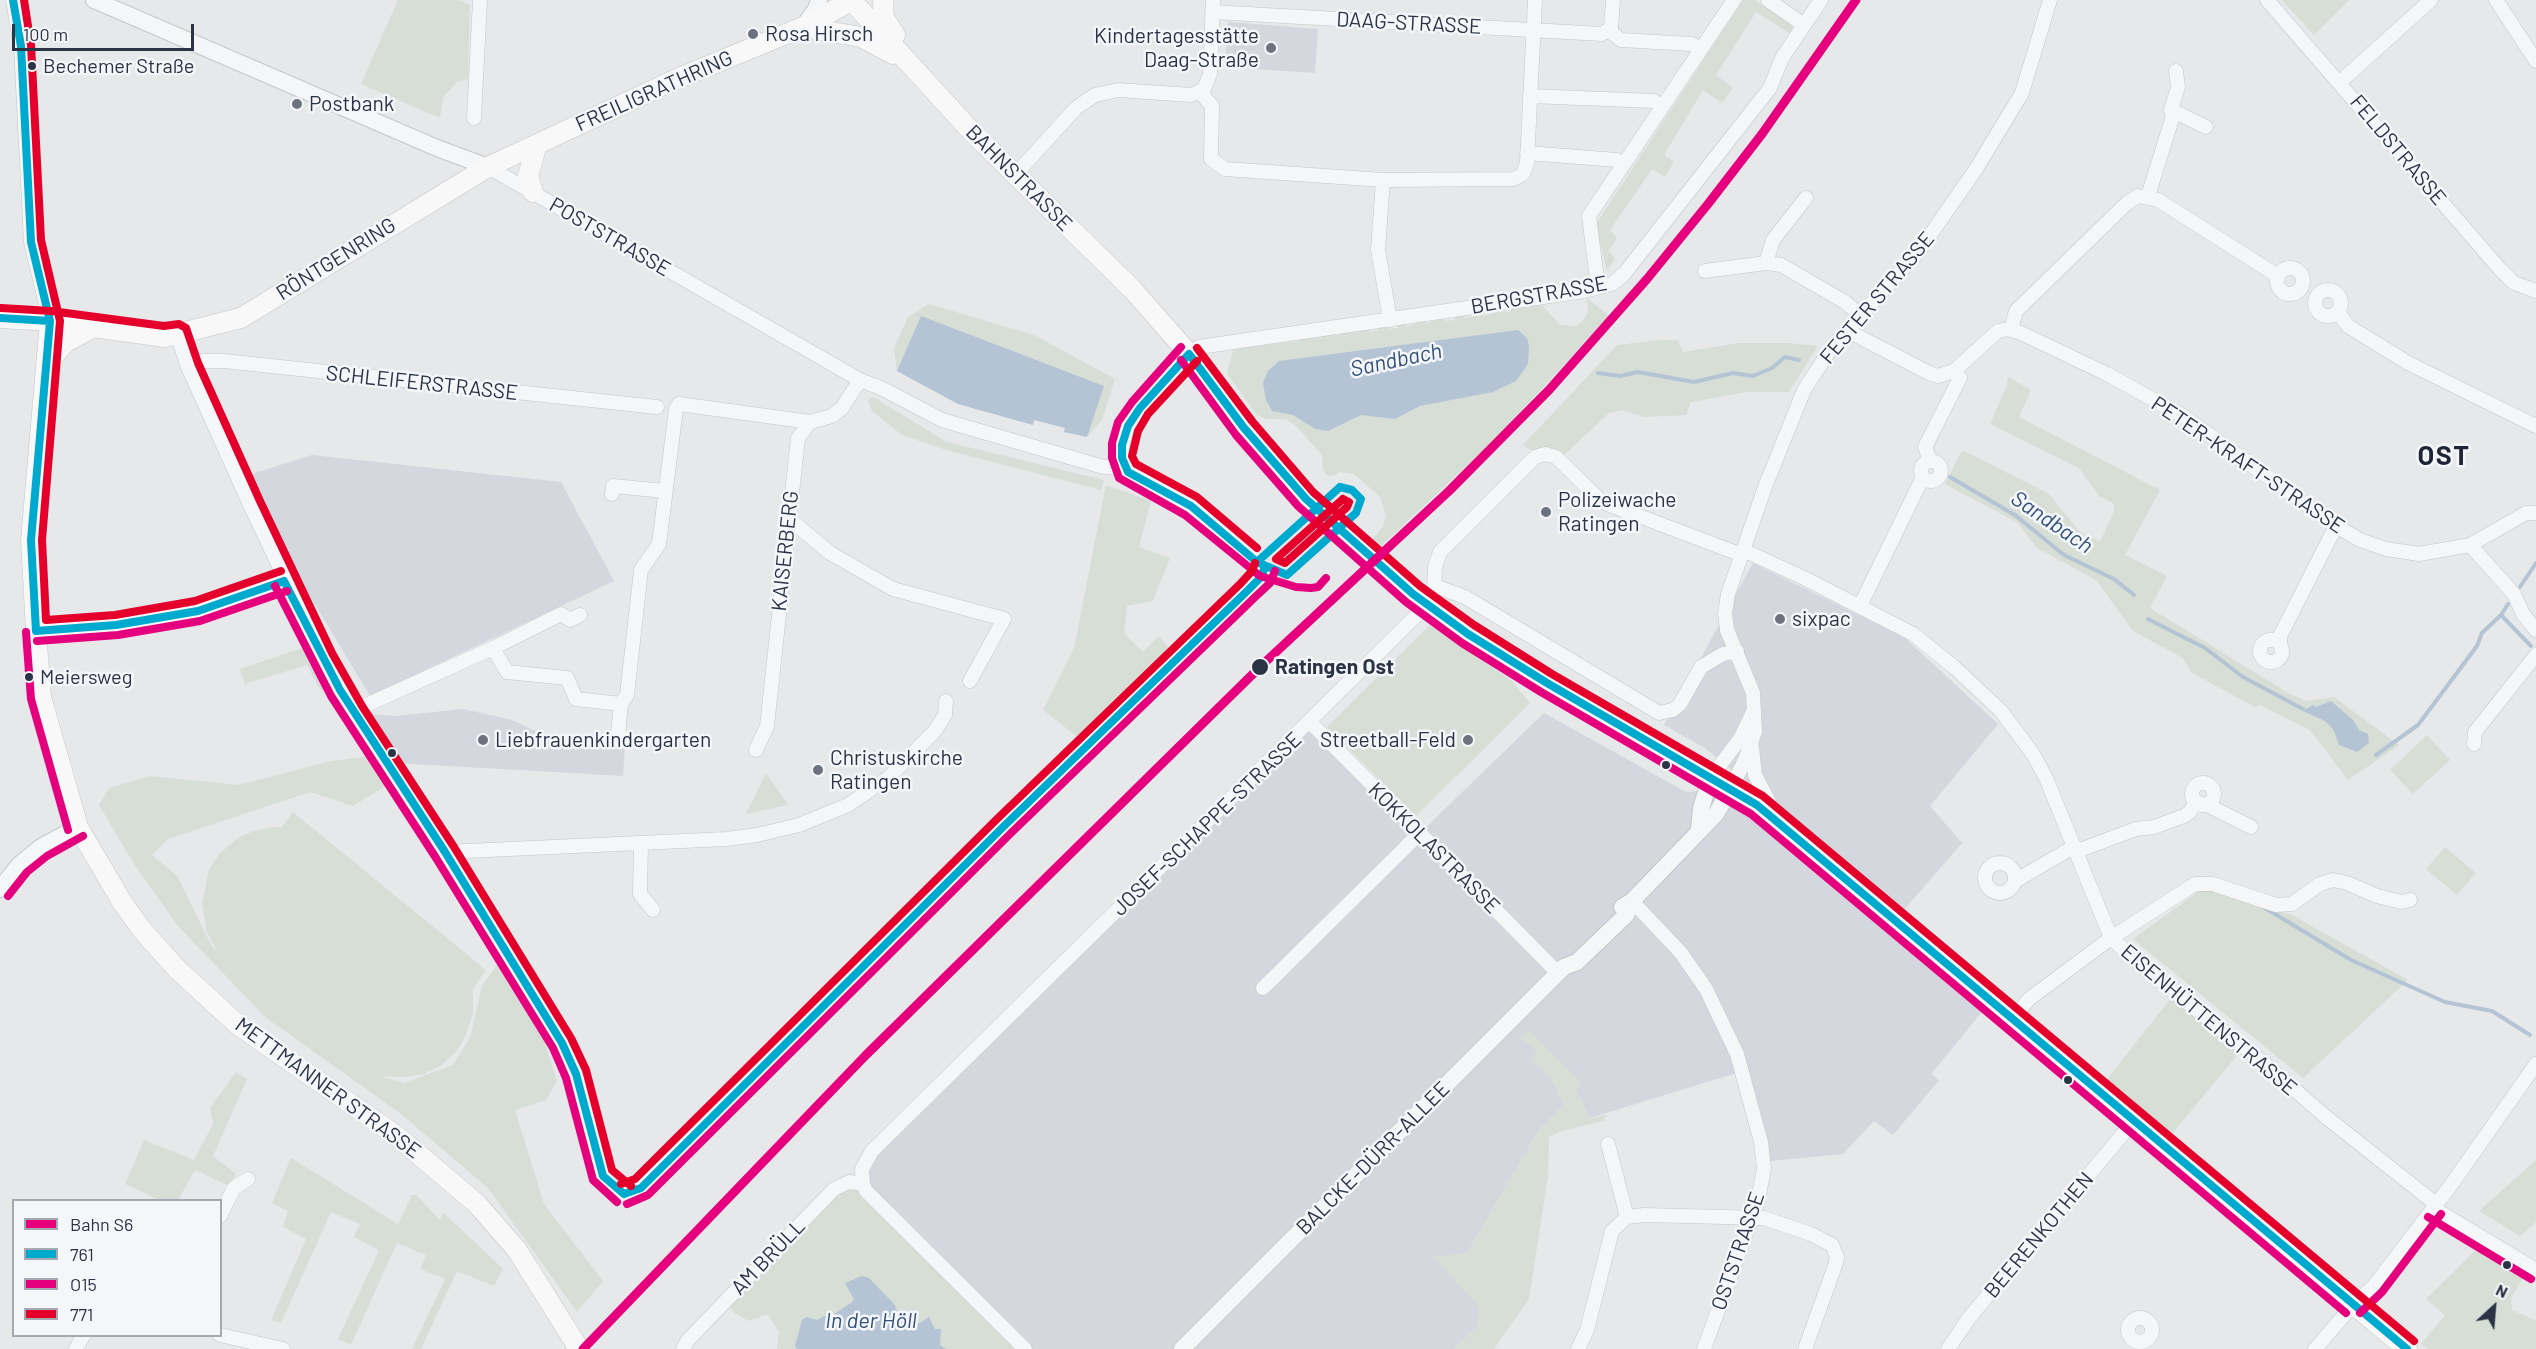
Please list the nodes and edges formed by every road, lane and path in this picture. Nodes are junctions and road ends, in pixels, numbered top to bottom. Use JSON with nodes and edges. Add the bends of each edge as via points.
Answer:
{"nodes":[{"id":1,"x":13,"y":0,"type":"edge"},
{"id":2,"x":94,"y":0,"type":"edge"},
{"id":3,"x":480,"y":0,"type":"edge"},
{"id":4,"x":819,"y":0,"type":"edge"},
{"id":5,"x":852,"y":0,"type":"edge"},
{"id":6,"x":883,"y":0,"type":"edge"},
{"id":7,"x":1535,"y":0,"type":"edge"},
{"id":8,"x":1614,"y":0,"type":"edge"},
{"id":9,"x":1734,"y":0,"type":"edge"},
{"id":10,"x":1768,"y":0,"type":"edge"},
{"id":11,"x":1821,"y":0,"type":"edge"},
{"id":12,"x":2050,"y":0,"type":"edge"},
{"id":13,"x":2267,"y":0,"type":"edge"},
{"id":14,"x":2431,"y":0,"type":"edge"},
{"id":15,"x":2496,"y":0,"type":"edge"},
{"id":16,"x":1213,"y":6,"type":"edge"},
{"id":17,"x":1804,"y":25,"type":"junction"},
{"id":18,"x":803,"y":27,"type":"junction"},
{"id":19,"x":1534,"y":30,"type":"junction"},
{"id":20,"x":1609,"y":31,"type":"junction"},
{"id":21,"x":1701,"y":49,"type":"junction"},
{"id":22,"x":2536,"y":61,"type":"edge"},
{"id":23,"x":911,"y":64,"type":"junction"},
{"id":24,"x":2176,"y":71,"type":"dead end"},
{"id":25,"x":2340,"y":82,"type":"junction"},
{"id":26,"x":1200,"y":92,"type":"junction"},
{"id":27,"x":1530,"y":96,"type":"junction"},
{"id":28,"x":1662,"y":107,"type":"junction"},
{"id":29,"x":2171,"y":111,"type":"junction"},
{"id":30,"x":474,"y":118,"type":"dead end"},
{"id":31,"x":2206,"y":127,"type":"dead end"},
{"id":32,"x":537,"y":144,"type":"junction"},
{"id":33,"x":1527,"y":153,"type":"junction"},
{"id":34,"x":1623,"y":164,"type":"junction"},
{"id":35,"x":488,"y":167,"type":"junction"},
{"id":36,"x":1015,"y":175,"type":"junction"},
{"id":37,"x":1383,"y":180,"type":"junction"},
{"id":38,"x":533,"y":192,"type":"junction"},
{"id":39,"x":2148,"y":196,"type":"junction"},
{"id":40,"x":1806,"y":198,"type":"dead end"},
{"id":41,"x":1767,"y":262,"type":"junction"},
{"id":42,"x":1706,"y":271,"type":"dead end"},
{"id":43,"x":2278,"y":276,"type":"junction"},
{"id":44,"x":1598,"y":287,"type":"junction"},
{"id":45,"x":2536,"y":291,"type":"edge"},
{"id":46,"x":2308,"y":294,"type":"junction"},
{"id":47,"x":2338,"y":312,"type":"junction"},
{"id":48,"x":1861,"y":316,"type":"junction"},
{"id":49,"x":0,"y":318,"type":"edge"},
{"id":50,"x":1390,"y":320,"type":"junction"},
{"id":51,"x":50,"y":321,"type":"junction"},
{"id":52,"x":94,"y":327,"type":"junction"},
{"id":53,"x":2011,"y":330,"type":"junction"},
{"id":54,"x":1848,"y":331,"type":"junction"},
{"id":55,"x":177,"y":334,"type":"junction"},
{"id":56,"x":1190,"y":354,"type":"junction"},
{"id":57,"x":46,"y":364,"type":"junction"},
{"id":58,"x":188,"y":367,"type":"junction"},
{"id":59,"x":1954,"y":371,"type":"junction"},
{"id":60,"x":862,"y":382,"type":"junction"},
{"id":61,"x":657,"y":407,"type":"dead end"},
{"id":62,"x":810,"y":422,"type":"junction"},
{"id":63,"x":2536,"y":426,"type":"edge"},
{"id":64,"x":1125,"y":465,"type":"junction"},
{"id":65,"x":665,"y":491,"type":"junction"},
{"id":66,"x":612,"y":494,"type":"dead end"},
{"id":67,"x":2534,"y":513,"type":"dead end"},
{"id":68,"x":788,"y":518,"type":"junction"},
{"id":69,"x":2336,"y":526,"type":"junction"},
{"id":70,"x":2470,"y":545,"type":"junction"},
{"id":71,"x":1742,"y":553,"type":"junction"},
{"id":72,"x":284,"y":581,"type":"junction"},
{"id":73,"x":1435,"y":586,"type":"junction"},
{"id":74,"x":1860,"y":606,"type":"junction"},
{"id":75,"x":580,"y":615,"type":"dead end"},
{"id":76,"x":2536,"y":630,"type":"edge"},
{"id":77,"x":36,"y":631,"type":"junction"},
{"id":78,"x":2280,"y":645,"type":"dead end"},
{"id":79,"x":494,"y":648,"type":"junction"},
{"id":80,"x":1737,"y":651,"type":"junction"},
{"id":81,"x":2536,"y":655,"type":"edge"},
{"id":82,"x":970,"y":681,"type":"dead end"},
{"id":83,"x":946,"y":702,"type":"dead end"},
{"id":84,"x":621,"y":704,"type":"junction"},
{"id":85,"x":1754,"y":710,"type":"junction"},
{"id":86,"x":353,"y":711,"type":"junction"},
{"id":87,"x":1310,"y":722,"type":"junction"},
{"id":88,"x":628,"y":741,"type":"dead end"},
{"id":89,"x":1751,"y":744,"type":"junction"},
{"id":90,"x":2474,"y":744,"type":"dead end"},
{"id":91,"x":756,"y":750,"type":"dead end"},
{"id":92,"x":1711,"y":777,"type":"junction"},
{"id":93,"x":1731,"y":788,"type":"junction"},
{"id":94,"x":1782,"y":826,"type":"junction"},
{"id":95,"x":78,"y":827,"type":"junction"},
{"id":96,"x":2251,"y":827,"type":"dead end"},
{"id":97,"x":1699,"y":830,"type":"junction"},
{"id":98,"x":1420,"y":833,"type":"junction"},
{"id":99,"x":641,"y":843,"type":"junction"},
{"id":100,"x":2076,"y":849,"type":"junction"},
{"id":101,"x":445,"y":852,"type":"junction"},
{"id":102,"x":2015,"y":881,"type":"dead end"},
{"id":103,"x":0,"y":889,"type":"edge"},
{"id":104,"x":2410,"y":900,"type":"dead end"},
{"id":105,"x":1632,"y":902,"type":"junction"},
{"id":106,"x":653,"y":910,"type":"dead end"},
{"id":107,"x":2111,"y":938,"type":"junction"},
{"id":108,"x":1561,"y":970,"type":"junction"},
{"id":109,"x":1263,"y":988,"type":"dead end"},
{"id":110,"x":2011,"y":1020,"type":"junction"},
{"id":111,"x":2536,"y":1064,"type":"edge"},
{"id":112,"x":2133,"y":1122,"type":"junction"},
{"id":113,"x":1608,"y":1144,"type":"dead end"},
{"id":114,"x":248,"y":1179,"type":"dead end"},
{"id":115,"x":862,"y":1184,"type":"junction"},
{"id":116,"x":2435,"y":1206,"type":"junction"},
{"id":117,"x":222,"y":1212,"type":"edge"},
{"id":118,"x":1753,"y":1216,"type":"junction"},
{"id":119,"x":1628,"y":1217,"type":"junction"},
{"id":120,"x":2536,"y":1270,"type":"edge"},
{"id":121,"x":2353,"y":1305,"type":"junction"},
{"id":122,"x":222,"y":1335,"type":"edge"},
{"id":123,"x":283,"y":1349,"type":"edge"},
{"id":124,"x":579,"y":1349,"type":"edge"},
{"id":125,"x":683,"y":1349,"type":"edge"},
{"id":126,"x":1025,"y":1349,"type":"edge"},
{"id":127,"x":1182,"y":1349,"type":"edge"},
{"id":128,"x":1578,"y":1349,"type":"edge"},
{"id":129,"x":1704,"y":1349,"type":"edge"},
{"id":130,"x":1805,"y":1349,"type":"edge"},
{"id":131,"x":1948,"y":1349,"type":"edge"},
{"id":132,"x":2315,"y":1349,"type":"edge"},
{"id":133,"x":2407,"y":1349,"type":"edge"}],
"edges":[{"from":1,"to":51,"type":"street","via":[[21,46],[32,242]]},
{"from":2,"to":35,"type":"street","name":"POSTSTRASSE"},
{"from":3,"to":30,"type":"street"},
{"from":4,"to":18,"type":"street"},
{"from":5,"to":18,"type":"main road","name":"FREILIGRATHRING"},
{"from":5,"to":23,"type":"main road","name":"BAHNSTRASSE"},
{"from":6,"to":23,"type":"main road","via":[[884,18]]},
{"from":7,"to":19,"type":"street"},
{"from":8,"to":20,"type":"street"},
{"from":9,"to":21,"type":"street"},
{"from":10,"to":17,"type":"street"},
{"from":11,"to":17,"type":"street","name":"BERGSTRASSE"},
{"from":12,"to":48,"type":"street","name":"FESTER STRASSE","via":[[2022,93],[2007,120],[1935,230]]},
{"from":13,"to":25,"type":"street","name":"FELDSTRASSE"},
{"from":14,"to":25,"type":"street"},
{"from":15,"to":22,"type":"street"},
{"from":16,"to":19,"type":"street","name":"DAAG-STRASSE"},
{"from":16,"to":26,"type":"street","via":[[1210,74]]},
{"from":17,"to":44,"type":"street","name":"BERGSTRASSE","via":[[1782,58],[1770,87],[1628,269],[1618,281]]},
{"from":18,"to":23,"type":"main road","via":[[861,37]]},
{"from":18,"to":32,"type":"main road","name":"FREILIGRATHRING","via":[[679,78]]},
{"from":19,"to":20,"type":"street","name":"DAAG-STRASSE","via":[[1602,34]]},
{"from":19,"to":27,"type":"street"},
{"from":20,"to":21,"type":"street","via":[[1621,40],[1692,44]]},
{"from":21,"to":28,"type":"street"},
{"from":23,"to":36,"type":"main road","name":"BAHNSTRASSE"},
{"from":24,"to":29,"type":"street","via":[[2178,87]]},
{"from":25,"to":45,"type":"street","name":"FELDSTRASSE","via":[[2499,268],[2514,283]]},
{"from":26,"to":36,"type":"street","via":[[1187,95],[1118,90],[1095,94],[1076,108]]},
{"from":26,"to":37,"type":"street","via":[[1212,106],[1209,151],[1220,168]]},
{"from":27,"to":28,"type":"street","via":[[1654,101]]},
{"from":27,"to":33,"type":"street"},
{"from":28,"to":34,"type":"street"},
{"from":29,"to":31,"type":"street"},
{"from":29,"to":39,"type":"street","via":[[2173,116]]},
{"from":32,"to":35,"type":"main road","name":"FREILIGRATHRING"},
{"from":32,"to":38,"type":"main road","via":[[528,176]]},
{"from":33,"to":34,"type":"street","via":[[1617,160]]},
{"from":33,"to":37,"type":"street","via":[[1523,174],[1507,180]]},
{"from":34,"to":44,"type":"street","via":[[1589,216]]},
{"from":35,"to":38,"type":"street","name":"POSTSTRASSE"},
{"from":35,"to":55,"type":"main road","name":"RÖNTGENRING","via":[[241,318]]},
{"from":36,"to":56,"type":"main road","name":"BAHNSTRASSE","via":[[1132,289]]},
{"from":37,"to":50,"type":"street","via":[[1378,250]]},
{"from":38,"to":60,"type":"street","name":"POSTSTRASSE"},
{"from":39,"to":43,"type":"street"},
{"from":39,"to":53,"type":"street","via":[[2138,196],[2127,203],[2016,311]]},
{"from":40,"to":41,"type":"street","via":[[1773,240]]},
{"from":41,"to":42,"type":"street"},
{"from":41,"to":48,"type":"street","via":[[1790,270]]},
{"from":43,"to":46,"type":"street","via":[[2277,284],[2282,291]]},
{"from":43,"to":46,"type":"street","via":[[2284,269],[2296,269]]},
{"from":44,"to":50,"type":"street","name":"BERGSTRASSE"},
{"from":46,"to":47,"type":"street","via":[[2321,314],[2330,316]]},
{"from":46,"to":47,"type":"street","via":[[2335,292],[2341,299]]},
{"from":47,"to":63,"type":"street","via":[[2348,326],[2408,363]]},
{"from":48,"to":54,"type":"street","name":"FESTER STRASSE"},
{"from":49,"to":51,"type":"main road","name":"RÖNTGENRING"},
{"from":50,"to":56,"type":"street","name":"BERGSTRASSE","via":[[1199,347]]},
{"from":51,"to":52,"type":"main road","name":"RÖNTGENRING"},
{"from":51,"to":57,"type":"main road","name":"METTMANNER STRASSE"},
{"from":52,"to":55,"type":"main road","name":"RÖNTGENRING","via":[[165,337]]},
{"from":52,"to":57,"type":"main road","via":[[66,342]]},
{"from":53,"to":59,"type":"street","via":[[1998,331]]},
{"from":53,"to":69,"type":"street","name":"PETER-KRAFT-STRASSE","via":[[2107,374],[2183,416]]},
{"from":54,"to":59,"type":"street","via":[[1929,374],[1946,375]]},
{"from":54,"to":71,"type":"street","name":"FESTER STRASSE","via":[[1832,347],[1804,390]]},
{"from":55,"to":58,"type":"street"},
{"from":56,"to":64,"type":"street","via":[[1128,426],[1122,445]]},
{"from":56,"to":92,"type":"main road","name":"BAHNSTRASSE","bridge":true,"via":[[1244,428],[1306,499],[1413,594],[1468,634]]},
{"from":57,"to":77,"type":"main road","name":"METTMANNER STRASSE","via":[[31,540]]},
{"from":58,"to":61,"type":"street","name":"SCHLEIFERSTRASSE","via":[[203,361],[224,361]]},
{"from":58,"to":72,"type":"street"},
{"from":59,"to":74,"type":"street","via":[[1960,378],[1925,447],[1930,461],[1938,464],[1941,473],[1934,481],[1923,477]]},
{"from":60,"to":62,"type":"street","via":[[832,416]]},
{"from":60,"to":64,"type":"street","name":"POSTSTRASSE","via":[[942,420],[1100,466]]},
{"from":62,"to":65,"type":"street","via":[[679,404]]},
{"from":62,"to":68,"type":"street","name":"KAISERBERG","via":[[798,438]]},
{"from":64,"to":101,"type":"street","via":[[1128,472],[1191,506],[1265,567],[1261,577],[641,1188],[624,1194],[603,1176],[576,1074],[562,1043]]},
{"from":65,"to":66,"type":"street","via":[[613,486]]},
{"from":65,"to":84,"type":"street","via":[[659,544],[641,570],[628,691]]},
{"from":67,"to":70,"type":"street","name":"PETER-KRAFT-STRASSE","via":[[2526,513]]},
{"from":68,"to":82,"type":"street","via":[[830,553],[892,589],[1004,619]]},
{"from":68,"to":91,"type":"street","name":"KAISERBERG","via":[[767,726]]},
{"from":69,"to":70,"type":"street","name":"PETER-KRAFT-STRASSE","via":[[2386,549],[2419,554]]},
{"from":69,"to":78,"type":"street","via":[[2280,636]]},
{"from":70,"to":76,"type":"street","via":[[2514,594],[2523,615]]},
{"from":71,"to":73,"type":"street","name":"JOSEF-SCHAPPE-STRASSE","via":[[1602,502],[1556,458],[1542,454],[1440,552]]},
{"from":71,"to":74,"type":"street","name":"EISENHÜTTENSTRASSE"},
{"from":71,"to":80,"type":"street","name":"FESTER STRASSE","via":[[1725,613],[1727,630]]},
{"from":72,"to":77,"type":"street","via":[[198,611],[117,625]]},
{"from":72,"to":86,"type":"street"},
{"from":73,"to":80,"type":"street","via":[[1465,597],[1659,713],[1680,704],[1701,667]]},
{"from":73,"to":87,"type":"street","name":"JOSEF-SCHAPPE-STRASSE","via":[[1416,616]]},
{"from":74,"to":100,"type":"street","name":"EISENHÜTTENSTRASSE","via":[[1913,634],[2006,716],[2046,778]]},
{"from":75,"to":79,"type":"street","via":[[570,620],[561,614]]},
{"from":77,"to":95,"type":"main road","name":"METTMANNER STRASSE","via":[[41,697]]},
{"from":79,"to":84,"type":"street","via":[[507,672],[567,678],[573,696],[579,700]]},
{"from":79,"to":86,"type":"street"},
{"from":80,"to":85,"type":"street","name":"FESTER STRASSE","via":[[1753,693]]},
{"from":81,"to":90,"type":"street","via":[[2475,732]]},
{"from":83,"to":99,"type":"street","via":[[945,715],[934,732],[904,764],[826,816],[757,835]]},
{"from":84,"to":88,"type":"street","via":[[618,734]]},
{"from":85,"to":89,"type":"street","name":"FESTER STRASSE"},
{"from":85,"to":92,"type":"street","via":[[1740,739]]},
{"from":86,"to":101,"type":"street"},
{"from":87,"to":98,"type":"street","name":"KOKKOLASTRASSE"},
{"from":87,"to":115,"type":"street","name":"JOSEF-SCHAPPE-STRASSE","via":[[872,1151],[862,1169]]},
{"from":89,"to":93,"type":"street","name":"FESTER STRASSE"},
{"from":89,"to":94,"type":"street","name":"FESTER STRASSE","via":[[1755,775]]},
{"from":92,"to":93,"type":"main road","name":"BAHNSTRASSE"},
{"from":92,"to":97,"type":"street"},
{"from":93,"to":94,"type":"main road","name":"BAHNSTRASSE"},
{"from":93,"to":97,"type":"street","name":"BALCKE-DÜRR-ALLEE","via":[[1716,814]]},
{"from":94,"to":110,"type":"main road","name":"BAHNSTRASSE"},
{"from":95,"to":103,"type":"street","via":[[41,847],[19,865]]},
{"from":95,"to":124,"type":"main road","name":"METTMANNER STRASSE","via":[[122,902],[178,970],[237,1024],[398,1137],[477,1204],[517,1250]]},
{"from":96,"to":100,"type":"street","via":[[2200,803],[2184,816]]},
{"from":97,"to":105,"type":"street","name":"BALCKE-DÜRR-ALLEE"},
{"from":98,"to":108,"type":"street","name":"KOKKOLASTRASSE"},
{"from":98,"to":109,"type":"street"},
{"from":99,"to":101,"type":"street"},
{"from":99,"to":106,"type":"street","via":[[640,894]]},
{"from":100,"to":102,"type":"street"},
{"from":100,"to":107,"type":"street","name":"EISENHÜTTENSTRASSE"},
{"from":104,"to":107,"type":"street","via":[[2401,902],[2377,896],[2333,880],[2320,884],[2292,904],[2276,905],[2204,882]]},
{"from":105,"to":108,"type":"street","name":"BALCKE-DÜRR-ALLEE","via":[[1626,915],[1577,962]]},
{"from":105,"to":118,"type":"street","name":"OSTSTRASSE","via":[[1696,973],[1737,1054],[1763,1155],[1762,1182]]},
{"from":107,"to":110,"type":"street","via":[[2029,999]]},
{"from":107,"to":116,"type":"street","name":"EISENHÜTTENSTRASSE"},
{"from":108,"to":127,"type":"street","name":"BALCKE-DÜRR-ALLEE"},
{"from":110,"to":112,"type":"main road","name":"BAHNSTRASSE"},
{"from":111,"to":116,"type":"street"},
{"from":112,"to":121,"type":"main road","name":"BAHNSTRASSE"},
{"from":112,"to":131,"type":"street","name":"BEERENKOTHEN","via":[[1969,1318]]},
{"from":113,"to":119,"type":"street"},
{"from":114,"to":117,"type":"street","via":[[234,1188]]},
{"from":115,"to":125,"type":"street","name":"AM BRÜLL","via":[[849,1182],[834,1189]]},
{"from":115,"to":126,"type":"street"},
{"from":116,"to":120,"type":"street","name":"EISENHÜTTENSTRASSE"},
{"from":116,"to":121,"type":"street","via":[[2374,1286]]},
{"from":118,"to":119,"type":"street"},
{"from":118,"to":129,"type":"street","name":"OSTSTRASSE"},
{"from":118,"to":130,"type":"street","via":[[1811,1234],[1835,1250],[1836,1263]]},
{"from":119,"to":128,"type":"street","via":[[1617,1225],[1608,1240],[1587,1330]]},
{"from":121,"to":132,"type":"street"},
{"from":121,"to":133,"type":"main road","name":"BAHNSTRASSE"},
{"from":122,"to":123,"type":"street"}]}
